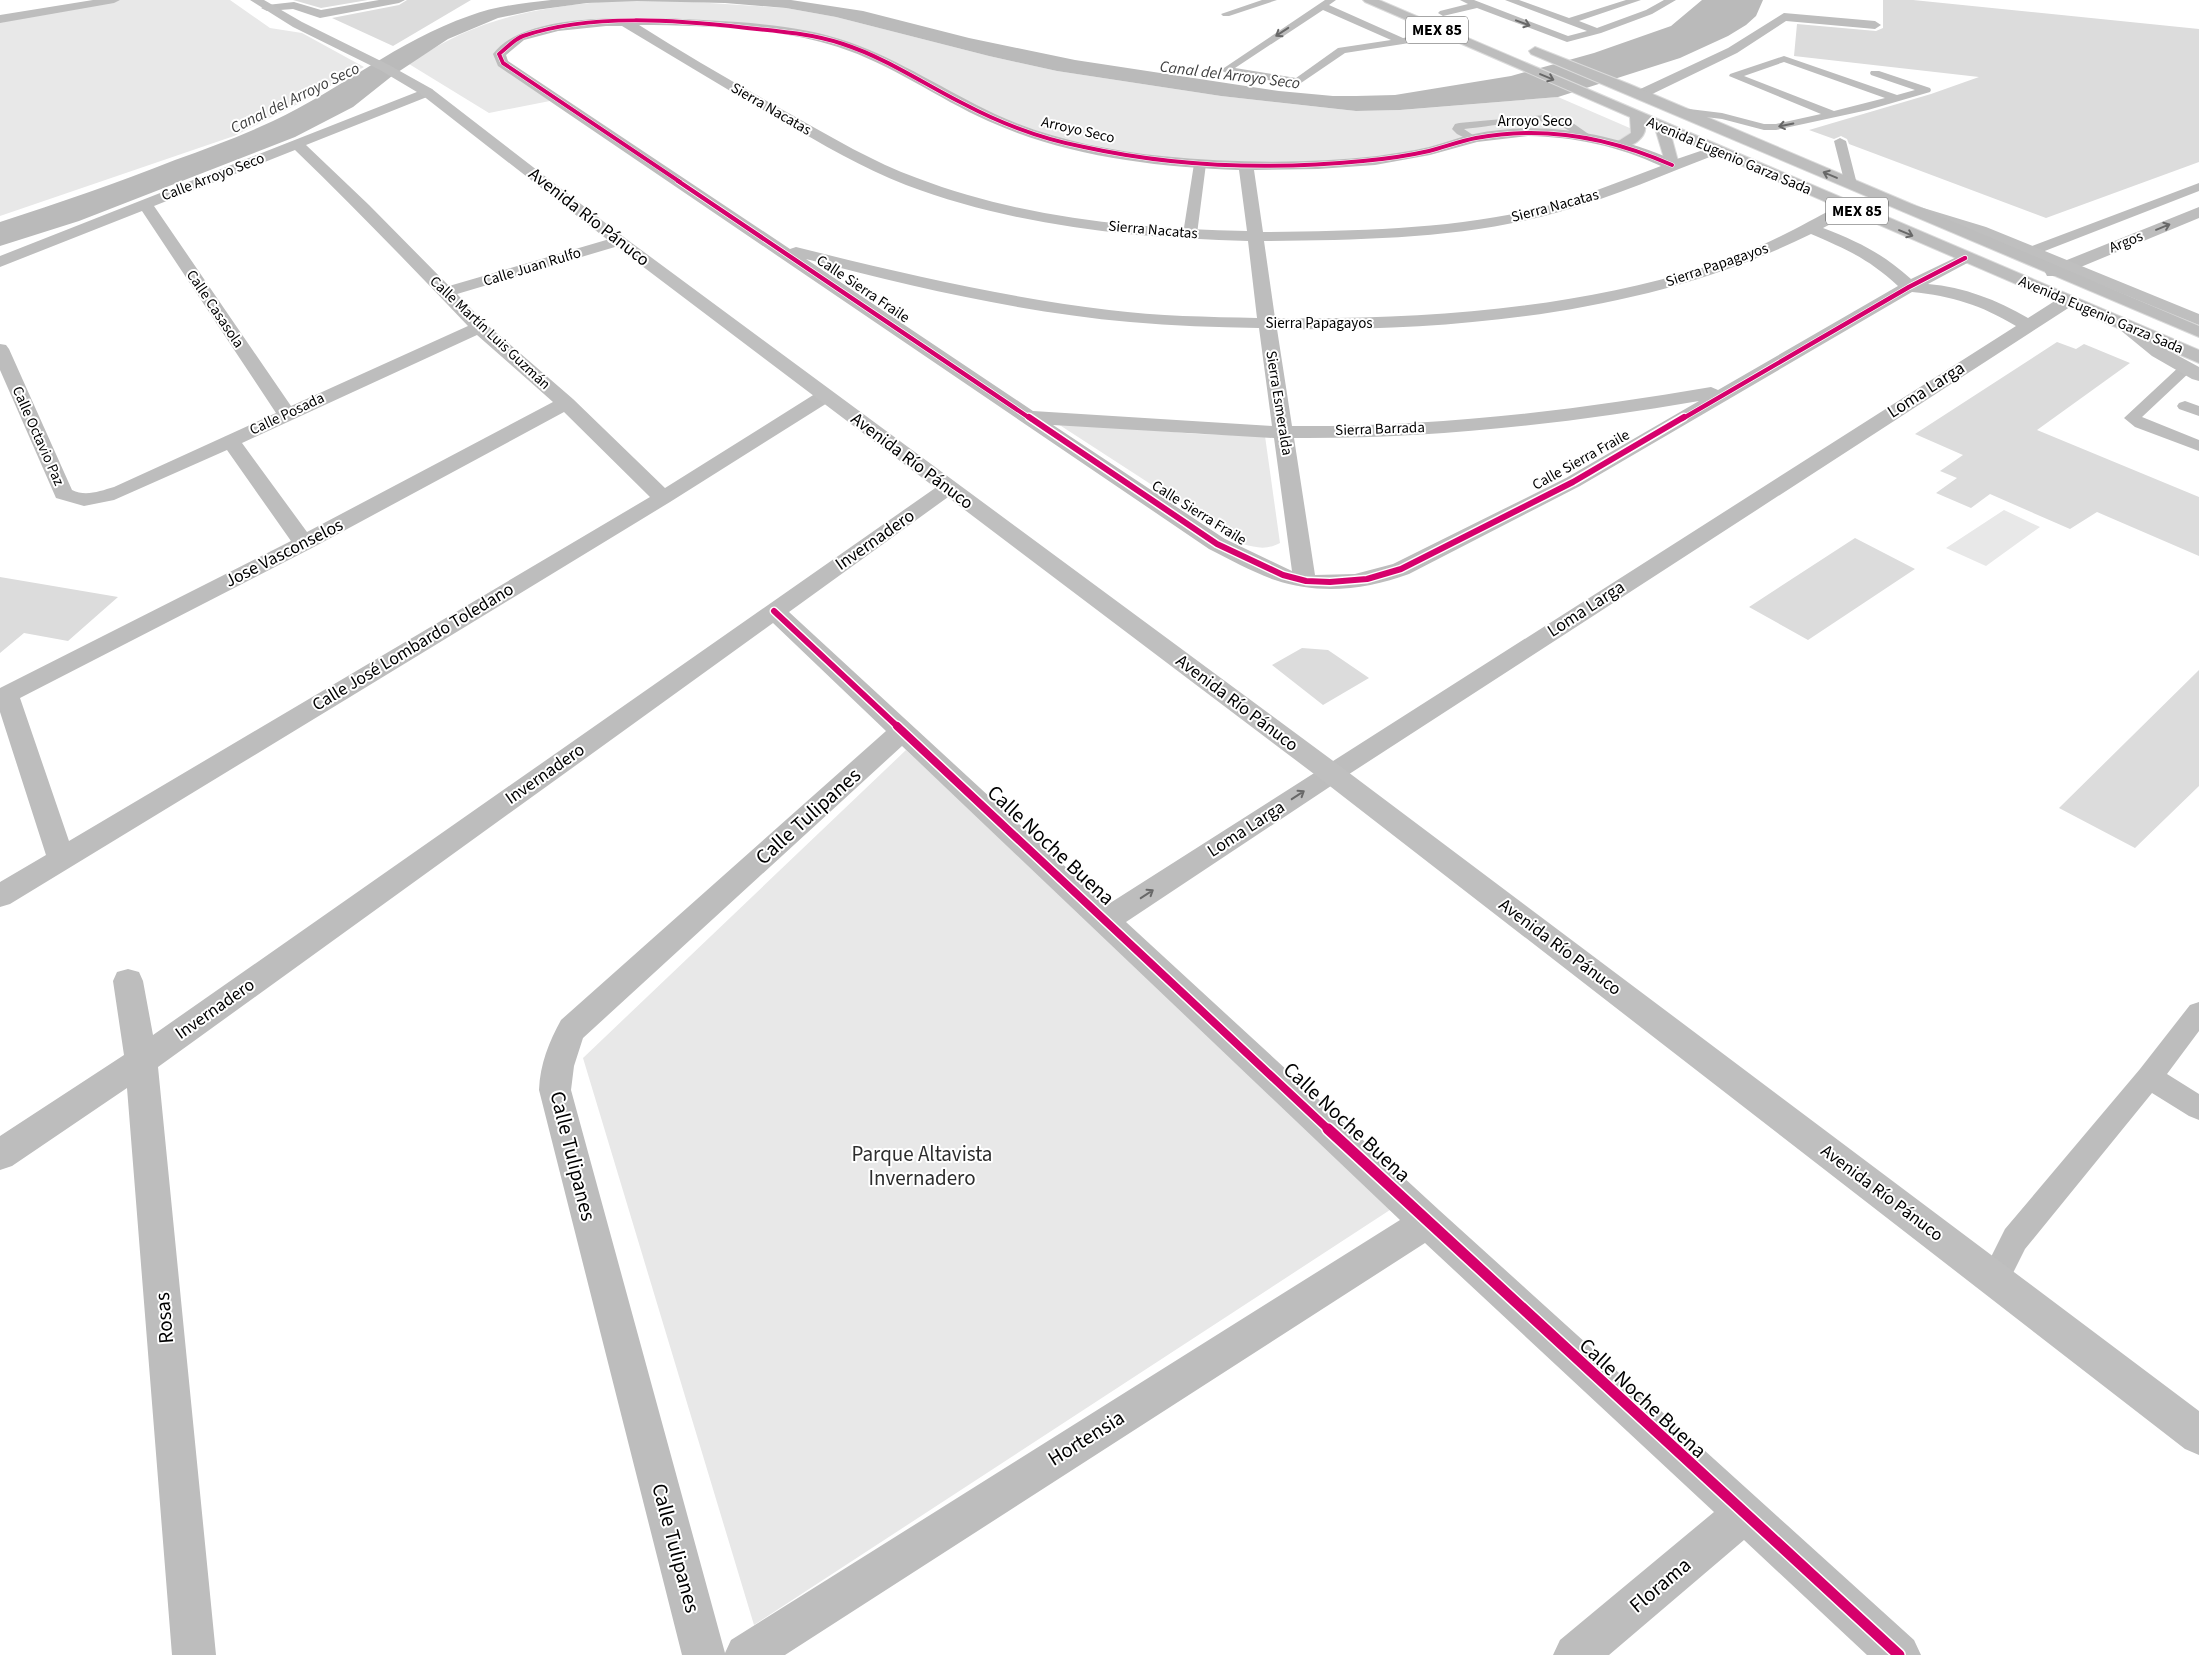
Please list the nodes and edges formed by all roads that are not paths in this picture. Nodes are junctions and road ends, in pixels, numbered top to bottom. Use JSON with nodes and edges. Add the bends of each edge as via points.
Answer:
{"nodes":[{"id":1,"x":114,"y":0,"type":"edge"},
{"id":2,"x":256,"y":0,"type":"edge"},
{"id":3,"x":399,"y":0,"type":"edge"},
{"id":4,"x":1272,"y":0,"type":"edge"},
{"id":5,"x":1369,"y":0,"type":"edge"},
{"id":6,"x":1457,"y":0,"type":"edge"},
{"id":7,"x":1465,"y":0,"type":"edge"},
{"id":8,"x":1510,"y":0,"type":"edge"},
{"id":9,"x":1636,"y":0,"type":"edge"},
{"id":10,"x":1671,"y":0,"type":"edge"},
{"id":11,"x":1327,"y":3,"type":"edge"},
{"id":12,"x":1478,"y":5,"type":"junction"},
{"id":13,"x":267,"y":8,"type":"junction"},
{"id":14,"x":1440,"y":9,"type":"junction"},
{"id":15,"x":1226,"y":14,"type":"dead end"},
{"id":16,"x":0,"y":19,"type":"edge"},
{"id":17,"x":1461,"y":21,"type":"dead end"},
{"id":18,"x":1569,"y":21,"type":"junction"},
{"id":19,"x":625,"y":22,"type":"junction"},
{"id":20,"x":1875,"y":25,"type":"dead end"},
{"id":21,"x":1597,"y":32,"type":"junction"},
{"id":22,"x":1448,"y":34,"type":"junction"},
{"id":23,"x":1402,"y":42,"type":"junction"},
{"id":24,"x":1386,"y":44,"type":"junction"},
{"id":25,"x":1523,"y":46,"type":"dead end"},
{"id":26,"x":499,"y":54,"type":"joint"},
{"id":27,"x":1248,"y":54,"type":"junction"},
{"id":28,"x":1257,"y":63,"type":"dead end"},
{"id":29,"x":1297,"y":70,"type":"dead end"},
{"id":30,"x":1875,"y":74,"type":"dead end"},
{"id":31,"x":426,"y":92,"type":"junction"},
{"id":32,"x":1641,"y":94,"type":"junction"},
{"id":33,"x":1897,"y":99,"type":"junction"},
{"id":34,"x":1681,"y":111,"type":"junction"},
{"id":35,"x":1637,"y":116,"type":"junction"},
{"id":36,"x":1835,"y":118,"type":"junction"},
{"id":37,"x":1662,"y":127,"type":"junction"},
{"id":38,"x":1840,"y":141,"type":"dead end"},
{"id":39,"x":1621,"y":144,"type":"junction"},
{"id":40,"x":298,"y":145,"type":"junction"},
{"id":41,"x":1715,"y":150,"type":"junction"},
{"id":42,"x":1200,"y":164,"type":"junction"},
{"id":43,"x":1246,"y":165,"type":"junction"},
{"id":44,"x":1672,"y":165,"type":"junction"},
{"id":45,"x":1851,"y":184,"type":"junction"},
{"id":46,"x":2199,"y":187,"type":"edge"},
{"id":47,"x":145,"y":204,"type":"junction"},
{"id":48,"x":1850,"y":208,"type":"junction"},
{"id":49,"x":1907,"y":208,"type":"junction"},
{"id":50,"x":2199,"y":212,"type":"edge"},
{"id":51,"x":1810,"y":228,"type":"junction"},
{"id":52,"x":1190,"y":234,"type":"junction"},
{"id":53,"x":1255,"y":236,"type":"junction"},
{"id":54,"x":619,"y":241,"type":"junction"},
{"id":55,"x":777,"y":248,"type":"junction"},
{"id":56,"x":2032,"y":251,"type":"junction"},
{"id":57,"x":1965,"y":258,"type":"junction"},
{"id":58,"x":0,"y":262,"type":"edge"},
{"id":59,"x":2060,"y":269,"type":"junction"},
{"id":60,"x":1909,"y":287,"type":"junction"},
{"id":61,"x":444,"y":293,"type":"junction"},
{"id":62,"x":2067,"y":301,"type":"junction"},
{"id":63,"x":2199,"y":320,"type":"edge"},
{"id":64,"x":1266,"y":323,"type":"junction"},
{"id":65,"x":2125,"y":325,"type":"joint"},
{"id":66,"x":2027,"y":326,"type":"junction"},
{"id":67,"x":479,"y":327,"type":"junction"},
{"id":68,"x":2199,"y":332,"type":"edge"},
{"id":69,"x":0,"y":349,"type":"edge"},
{"id":70,"x":2195,"y":367,"type":"edge"},
{"id":71,"x":1730,"y":390,"type":"junction"},
{"id":72,"x":825,"y":396,"type":"junction"},
{"id":73,"x":566,"y":403,"type":"junction"},
{"id":74,"x":286,"y":413,"type":"junction"},
{"id":75,"x":1028,"y":416,"type":"junction"},
{"id":76,"x":1284,"y":432,"type":"junction"},
{"id":77,"x":231,"y":441,"type":"junction"},
{"id":78,"x":2199,"y":446,"type":"edge"},
{"id":79,"x":948,"y":488,"type":"junction"},
{"id":80,"x":663,"y":498,"type":"junction"},
{"id":81,"x":94,"y":500,"type":"joint"},
{"id":82,"x":304,"y":543,"type":"junction"},
{"id":83,"x":1305,"y":581,"type":"junction"},
{"id":84,"x":774,"y":611,"type":"junction"},
{"id":85,"x":4,"y":696,"type":"edge"},
{"id":86,"x":901,"y":732,"type":"junction"},
{"id":87,"x":1331,"y":773,"type":"junction"},
{"id":88,"x":61,"y":859,"type":"junction"},
{"id":89,"x":0,"y":896,"type":"edge"},
{"id":90,"x":1106,"y":920,"type":"junction"},
{"id":91,"x":128,"y":982,"type":"dead end"},
{"id":92,"x":2199,"y":1012,"type":"edge"},
{"id":93,"x":142,"y":1061,"type":"junction"},
{"id":94,"x":2149,"y":1077,"type":"junction"},
{"id":95,"x":2199,"y":1108,"type":"edge"},
{"id":96,"x":0,"y":1155,"type":"edge"},
{"id":97,"x":1427,"y":1222,"type":"junction"},
{"id":98,"x":1995,"y":1279,"type":"junction"},
{"id":99,"x":2199,"y":1435,"type":"edge"},
{"id":100,"x":1744,"y":1514,"type":"junction"},
{"id":101,"x":194,"y":1655,"type":"edge"},
{"id":102,"x":704,"y":1655,"type":"edge"},
{"id":103,"x":746,"y":1655,"type":"edge"},
{"id":104,"x":1575,"y":1655,"type":"edge"},
{"id":105,"x":1899,"y":1655,"type":"edge"}],
"edges":[{"from":1,"to":16,"type":"main road"},
{"from":2,"to":13,"type":"street","name":"Avenida Río Pánuco"},
{"from":3,"to":13,"type":"main road","via":[[320,14],[294,5]]},
{"from":4,"to":15,"type":"lane"},
{"from":5,"to":22,"type":"main road","name":"Avenida Eugenio Garza Sada","number":"MEX 85"},
{"from":6,"to":14,"type":"lane"},
{"from":7,"to":12,"type":"lane"},
{"from":8,"to":18,"type":"lane"},
{"from":9,"to":18,"type":"lane"},
{"from":10,"to":21,"type":"lane"},
{"from":11,"to":23,"type":"lane"},
{"from":11,"to":27,"type":"lane","one_way":true},
{"from":12,"to":14,"type":"lane"},
{"from":12,"to":21,"type":"lane","one_way":true,"via":[[1565,38]]},
{"from":13,"to":31,"type":"street","name":"Avenida Río Pánuco","via":[[287,21],[405,78]]},
{"from":14,"to":17,"type":"main road","number":"MEX 85"},
{"from":18,"to":21,"type":"lane"},
{"from":19,"to":26,"type":"main road","name":"Arroyo Seco","via":[[530,33],[510,42]]},
{"from":19,"to":42,"type":"main road","name":"Arroyo Seco","via":[[736,26],[776,30],[839,43],[873,56],[976,110],[1039,136],[1090,149]]},
{"from":19,"to":52,"type":"main road","name":"Sierra Nacatas","via":[[831,143],[910,181],[1021,213],[1076,223]]},
{"from":20,"to":32,"type":"main road","via":[[1785,17],[1722,58]]},
{"from":22,"to":23,"type":"lane"},
{"from":22,"to":35,"type":"main road","name":"Avenida Eugenio Garza Sada","number":"MEX 85","one_way":true},
{"from":23,"to":24,"type":"lane"},
{"from":24,"to":27,"type":"lane","via":[[1339,51],[1298,82],[1226,70]]},
{"from":24,"to":29,"type":"lane","via":[[1348,41],[1337,44],[1308,68]]},
{"from":25,"to":32,"type":"main road","name":"Avenida Eugenio Garza Sada","number":"MEX 85"},
{"from":26,"to":55,"type":"main road","name":"Calle Sierra Fraile","via":[[503,63],[544,92]]},
{"from":27,"to":28,"type":"lane"},
{"from":30,"to":33,"type":"lane","via":[[1926,90]]},
{"from":31,"to":40,"type":"main road","name":"Calle Arroyo Seco"},
{"from":31,"to":54,"type":"street","name":"Avenida Río Pánuco"},
{"from":32,"to":34,"type":"main road","name":"Avenida Eugenio Garza Sada","number":"MEX 85"},
{"from":33,"to":36,"type":"lane"},
{"from":33,"to":36,"type":"lane","via":[[1784,59],[1734,76]]},
{"from":36,"to":34,"type":"lane","one_way":true,"via":[[1772,128],[1722,116]]},
{"from":45,"to":34,"type":"main road","name":"Avenida Eugenio Garza Sada","number":"MEX 85","one_way":true},
{"from":35,"to":37,"type":"main road","name":"Avenida Eugenio Garza Sada","number":"MEX 85"},
{"from":35,"to":39,"type":"main road","via":[[1638,135]]},
{"from":37,"to":41,"type":"main road","name":"Avenida Eugenio Garza Sada","number":"MEX 85"},
{"from":37,"to":44,"type":"main road"},
{"from":38,"to":45,"type":"lane"},
{"from":39,"to":43,"type":"main road","name":"Arroyo Seco","via":[[1584,135],[1515,133],[1357,162]]},
{"from":39,"to":44,"type":"main road","name":"Arroyo Seco"},
{"from":40,"to":47,"type":"main road","name":"Calle Arroyo Seco"},
{"from":40,"to":61,"type":"main road","name":"Calle Martín Luis Guzmán","via":[[364,208]]},
{"from":41,"to":44,"type":"main road","name":"Sierra Nacatas"},
{"from":41,"to":48,"type":"main road","name":"Avenida Eugenio Garza Sada","number":"MEX 85"},
{"from":42,"to":43,"type":"main road","name":"Arroyo Seco"},
{"from":42,"to":52,"type":"lane"},
{"from":43,"to":53,"type":"main road","name":"Sierra Esmeralda"},
{"from":44,"to":53,"type":"main road","name":"Sierra Nacatas","via":[[1604,194],[1530,216],[1470,225],[1332,236]]},
{"from":45,"to":49,"type":"main road","name":"Avenida Eugenio Garza Sada","number":"MEX 85"},
{"from":46,"to":56,"type":"lane"},
{"from":47,"to":58,"type":"main road","name":"Calle Arroyo Seco"},
{"from":47,"to":74,"type":"main road","name":"Calle Casasola"},
{"from":48,"to":51,"type":"main road","name":"Sierra Papagayos"},
{"from":48,"to":57,"type":"main road","name":"Avenida Eugenio Garza Sada","number":"MEX 85","one_way":true},
{"from":49,"to":56,"type":"street","via":[[1962,223]]},
{"from":49,"to":59,"type":"main road","name":"Avenida Eugenio Garza Sada"},
{"from":59,"to":50,"type":"main road","name":"Argos","one_way":true},
{"from":51,"to":60,"type":"main road","via":[[1884,264]]},
{"from":51,"to":64,"type":"main road","name":"Sierra Papagayos","via":[[1755,254],[1667,283],[1568,304],[1482,317],[1403,323]]},
{"from":52,"to":53,"type":"main road","name":"Sierra Nacatas"},
{"from":53,"to":64,"type":"main road","name":"Sierra Esmeralda"},
{"from":54,"to":61,"type":"main road","name":"Calle Juan Rulfo"},
{"from":54,"to":72,"type":"street","name":"Avenida Río Pánuco"},
{"from":55,"to":64,"type":"main road","name":"Sierra Papagayos","via":[[914,282],[1047,306],[1110,315]]},
{"from":55,"to":75,"type":"main road","name":"Calle Sierra Fraile"},
{"from":56,"to":59,"type":"street"},
{"from":57,"to":60,"type":"main road","name":"Calle Sierra Fraile"},
{"from":57,"to":62,"type":"main road","name":"Avenida Eugenio Garza Sada","number":"MEX 85"},
{"from":59,"to":63,"type":"street"},
{"from":59,"to":68,"type":"main road","name":"Avenida Eugenio Garza Sada"},
{"from":60,"to":66,"type":"main road","via":[[1942,290],[1974,298],[2004,311]]},
{"from":60,"to":71,"type":"main road","name":"Calle Sierra Fraile"},
{"from":61,"to":67,"type":"main road","name":"Calle Martín Luis Guzmán"},
{"from":62,"to":65,"type":"main road","name":"Avenida Eugenio Garza Sada","number":"MEX 85"},
{"from":62,"to":66,"type":"main road","name":"Loma Larga"},
{"from":64,"to":76,"type":"main road","name":"Sierra Esmeralda"},
{"from":65,"to":70,"type":"street","via":[[2158,352]]},
{"from":66,"to":87,"type":"main road","name":"Loma Larga"},
{"from":67,"to":73,"type":"main road","name":"Calle Martín Luis Guzmán"},
{"from":67,"to":74,"type":"main road","name":"Calle Posada"},
{"from":69,"to":81,"type":"main road","name":"Calle Octavio Paz","via":[[63,494],[71,499]]},
{"from":70,"to":78,"type":"lane","via":[[2132,418]]},
{"from":71,"to":76,"type":"main road","name":"Sierra Barrada","via":[[1618,410],[1537,420],[1405,430]]},
{"from":71,"to":83,"type":"main road","name":"Calle Sierra Fraile","via":[[1572,482],[1401,569],[1364,580]]},
{"from":72,"to":79,"type":"street","name":"Avenida Río Pánuco"},
{"from":72,"to":80,"type":"main road","name":"Calle José Lombardo Toledano"},
{"from":73,"to":80,"type":"main road","name":"Calle Martín Luis Guzmán"},
{"from":73,"to":82,"type":"main road","name":"Jose Vasconselos"},
{"from":74,"to":77,"type":"main road","name":"Calle Posada"},
{"from":75,"to":76,"type":"main road","name":"Sierra Barrada"},
{"from":75,"to":83,"type":"main road","name":"Calle Sierra Fraile","via":[[1217,544],[1258,564]]},
{"from":76,"to":83,"type":"main road","name":"Sierra Esmeralda"},
{"from":77,"to":81,"type":"main road","name":"Calle Posada"},
{"from":77,"to":82,"type":"main road"},
{"from":79,"to":84,"type":"main road","name":"Invernadero"},
{"from":79,"to":87,"type":"street","name":"Avenida Río Pánuco"},
{"from":80,"to":88,"type":"main road","name":"Calle José Lombardo Toledano"},
{"from":82,"to":85,"type":"main road","name":"Jose Vasconselos"},
{"from":84,"to":86,"type":"main road","name":"Calle Noche Buena"},
{"from":84,"to":93,"type":"main road","name":"Invernadero"},
{"from":85,"to":88,"type":"main road"},
{"from":86,"to":90,"type":"main road","name":"Calle Noche Buena"},
{"from":86,"to":102,"type":"main road","name":"Calle Tulipanes","via":[[572,1029],[556,1066],[555,1090]]},
{"from":90,"to":87,"type":"main road","name":"Loma Larga","one_way":true},
{"from":87,"to":98,"type":"street","name":"Avenida Río Pánuco"},
{"from":88,"to":89,"type":"main road","name":"Calle José Lombardo Toledano"},
{"from":90,"to":97,"type":"main road","name":"Calle Noche Buena"},
{"from":91,"to":93,"type":"main road","name":"Rosas"},
{"from":92,"to":94,"type":"lane"},
{"from":93,"to":96,"type":"main road","name":"Invernadero"},
{"from":93,"to":101,"type":"main road","name":"Rosas"},
{"from":94,"to":95,"type":"lane"},
{"from":94,"to":98,"type":"lane","via":[[2015,1239]]},
{"from":97,"to":100,"type":"main road","name":"Calle Noche Buena"},
{"from":97,"to":103,"type":"main road","name":"Hortensia"},
{"from":98,"to":99,"type":"street","name":"Avenida Río Pánuco"},
{"from":100,"to":104,"type":"main road","name":"Florama"},
{"from":100,"to":105,"type":"main road","name":"Calle Noche Buena"}]}
